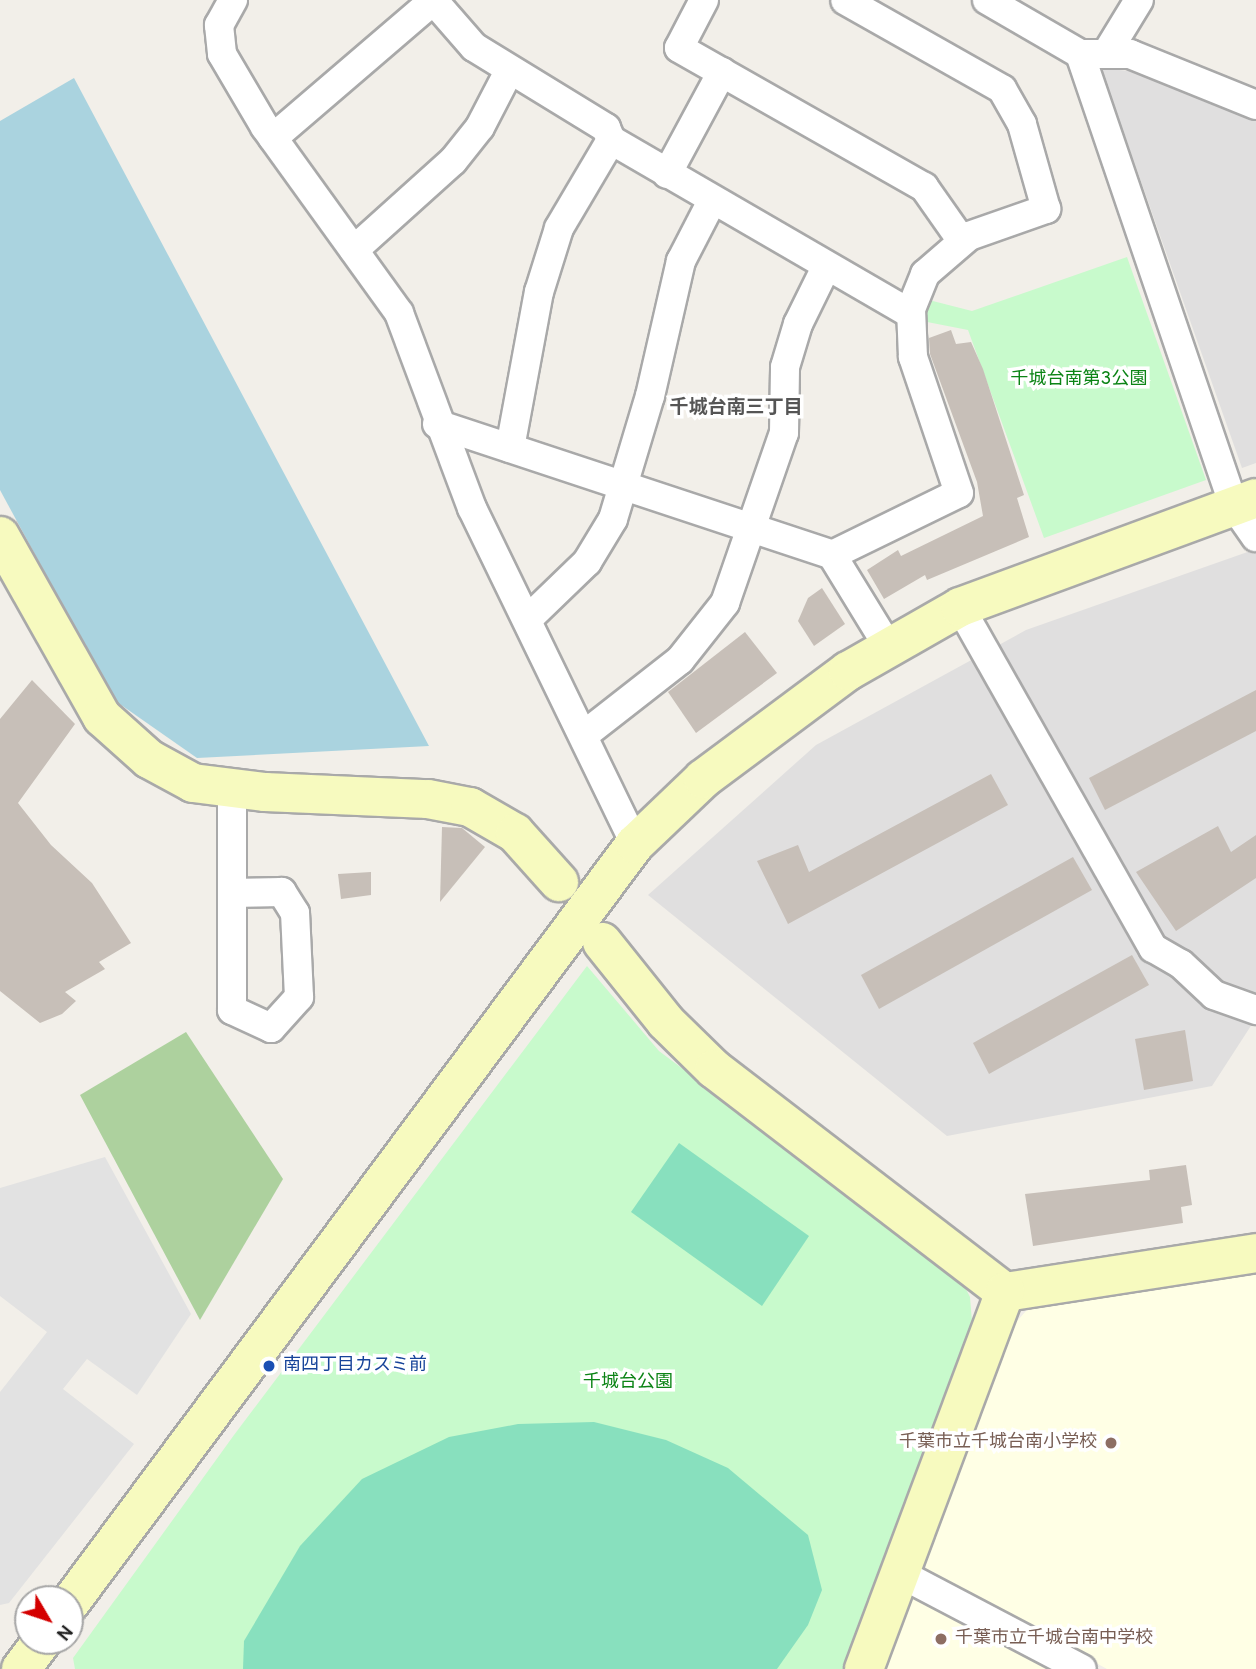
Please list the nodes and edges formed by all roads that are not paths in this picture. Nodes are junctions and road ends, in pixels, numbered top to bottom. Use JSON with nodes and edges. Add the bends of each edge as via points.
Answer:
{"nodes":[{"id":1,"x":233,"y":0,"type":"edge"},
{"id":2,"x":704,"y":0,"type":"edge"},
{"id":3,"x":845,"y":0,"type":"edge"},
{"id":4,"x":986,"y":0,"type":"edge"},
{"id":5,"x":1139,"y":0,"type":"edge"},
{"id":6,"x":433,"y":1,"type":"edge"},
{"id":7,"x":1093,"y":54,"type":"junction"},
{"id":8,"x":722,"y":72,"type":"junction"},
{"id":9,"x":508,"y":73,"type":"junction"},
{"id":10,"x":1256,"y":105,"type":"edge"},
{"id":11,"x":273,"y":138,"type":"junction"},
{"id":12,"x":611,"y":141,"type":"junction"},
{"id":13,"x":667,"y":174,"type":"junction"},
{"id":14,"x":712,"y":201,"type":"junction"},
{"id":15,"x":962,"y":241,"type":"junction"},
{"id":16,"x":354,"y":250,"type":"junction"},
{"id":17,"x":826,"y":267,"type":"junction"},
{"id":18,"x":910,"y":313,"type":"junction"},
{"id":19,"x":437,"y":424,"type":"junction"},
{"id":20,"x":510,"y":448,"type":"junction"},
{"id":21,"x":622,"y":485,"type":"junction"},
{"id":22,"x":1245,"y":502,"type":"edge"},
{"id":23,"x":754,"y":529,"type":"junction"},
{"id":24,"x":0,"y":536,"type":"edge"},
{"id":25,"x":1256,"y":537,"type":"edge"},
{"id":26,"x":832,"y":555,"type":"junction"},
{"id":27,"x":960,"y":607,"type":"junction"},
{"id":28,"x":528,"y":618,"type":"junction"},
{"id":29,"x":889,"y":648,"type":"junction"},
{"id":30,"x":584,"y":735,"type":"junction"},
{"id":31,"x":232,"y":788,"type":"junction"},
{"id":32,"x":635,"y":844,"type":"junction"},
{"id":33,"x":559,"y":882,"type":"dead end"},
{"id":34,"x":232,"y":892,"type":"junction"},
{"id":35,"x":602,"y":942,"type":"dead end"},
{"id":36,"x":1256,"y":1010,"type":"edge"},
{"id":37,"x":1256,"y":1253,"type":"edge"},
{"id":38,"x":1005,"y":1292,"type":"junction"},
{"id":39,"x":901,"y":1574,"type":"junction"},
{"id":40,"x":83,"y":1585,"type":"edge"},
{"id":41,"x":864,"y":1669,"type":"edge"},
{"id":42,"x":1082,"y":1669,"type":"edge"}],
"edges":[{"from":1,"to":11,"type":"street","via":[[219,25],[222,54]]},
{"from":2,"to":8,"type":"street","via":[[679,48]]},
{"from":3,"to":15,"type":"street","via":[[1002,89],[1022,124],[1046,209]]},
{"from":4,"to":7,"type":"street"},
{"from":5,"to":7,"type":"street"},
{"from":6,"to":9,"type":"street","via":[[474,47]]},
{"from":6,"to":11,"type":"street"},
{"from":7,"to":10,"type":"street","via":[[1130,54]]},
{"from":7,"to":22,"type":"street"},
{"from":8,"to":13,"type":"street"},
{"from":8,"to":15,"type":"street","via":[[924,187]]},
{"from":9,"to":12,"type":"street","via":[[606,128]]},
{"from":9,"to":16,"type":"street","via":[[480,127],[453,161]]},
{"from":11,"to":16,"type":"street"},
{"from":12,"to":13,"type":"street"},
{"from":12,"to":20,"type":"street","via":[[559,228],[539,292]]},
{"from":13,"to":14,"type":"street"},
{"from":14,"to":17,"type":"street"},
{"from":14,"to":21,"type":"street","via":[[681,261],[650,396]]},
{"from":15,"to":18,"type":"street","via":[[925,274]]},
{"from":16,"to":19,"type":"street","via":[[399,313]]},
{"from":17,"to":18,"type":"street"},
{"from":17,"to":23,"type":"street","via":[[798,324],[785,367],[784,433]]},
{"from":18,"to":26,"type":"street","via":[[914,357],[959,493]]},
{"from":19,"to":20,"type":"street"},
{"from":19,"to":28,"type":"street","via":[[472,508]]},
{"from":20,"to":21,"type":"street"},
{"from":21,"to":23,"type":"street"},
{"from":21,"to":28,"type":"street","via":[[613,519],[587,562]]},
{"from":22,"to":25,"type":"street"},
{"from":22,"to":27,"type":"street"},
{"from":23,"to":26,"type":"street"},
{"from":23,"to":30,"type":"street","via":[[712,626],[680,660]]},
{"from":24,"to":31,"type":"street","via":[[102,717],[160,765],[193,782]]},
{"from":26,"to":29,"type":"street"},
{"from":27,"to":29,"type":"street"},
{"from":27,"to":36,"type":"street","via":[[1153,948],[1181,964],[1214,995]]},
{"from":28,"to":30,"type":"street"},
{"from":29,"to":32,"type":"street","via":[[768,726]]},
{"from":30,"to":32,"type":"street"},
{"from":31,"to":33,"type":"street","via":[[428,799],[470,807],[516,833]]},
{"from":31,"to":34,"type":"street"},
{"from":32,"to":40,"type":"street"},
{"from":34,"to":34,"type":"street","via":[[232,1010],[271,1028],[299,997],[295,913],[282,892]]},
{"from":35,"to":38,"type":"street","via":[[666,1022],[714,1069]]},
{"from":37,"to":38,"type":"street"},
{"from":38,"to":39,"type":"street"},
{"from":39,"to":41,"type":"street"},
{"from":39,"to":42,"type":"street"}]}
